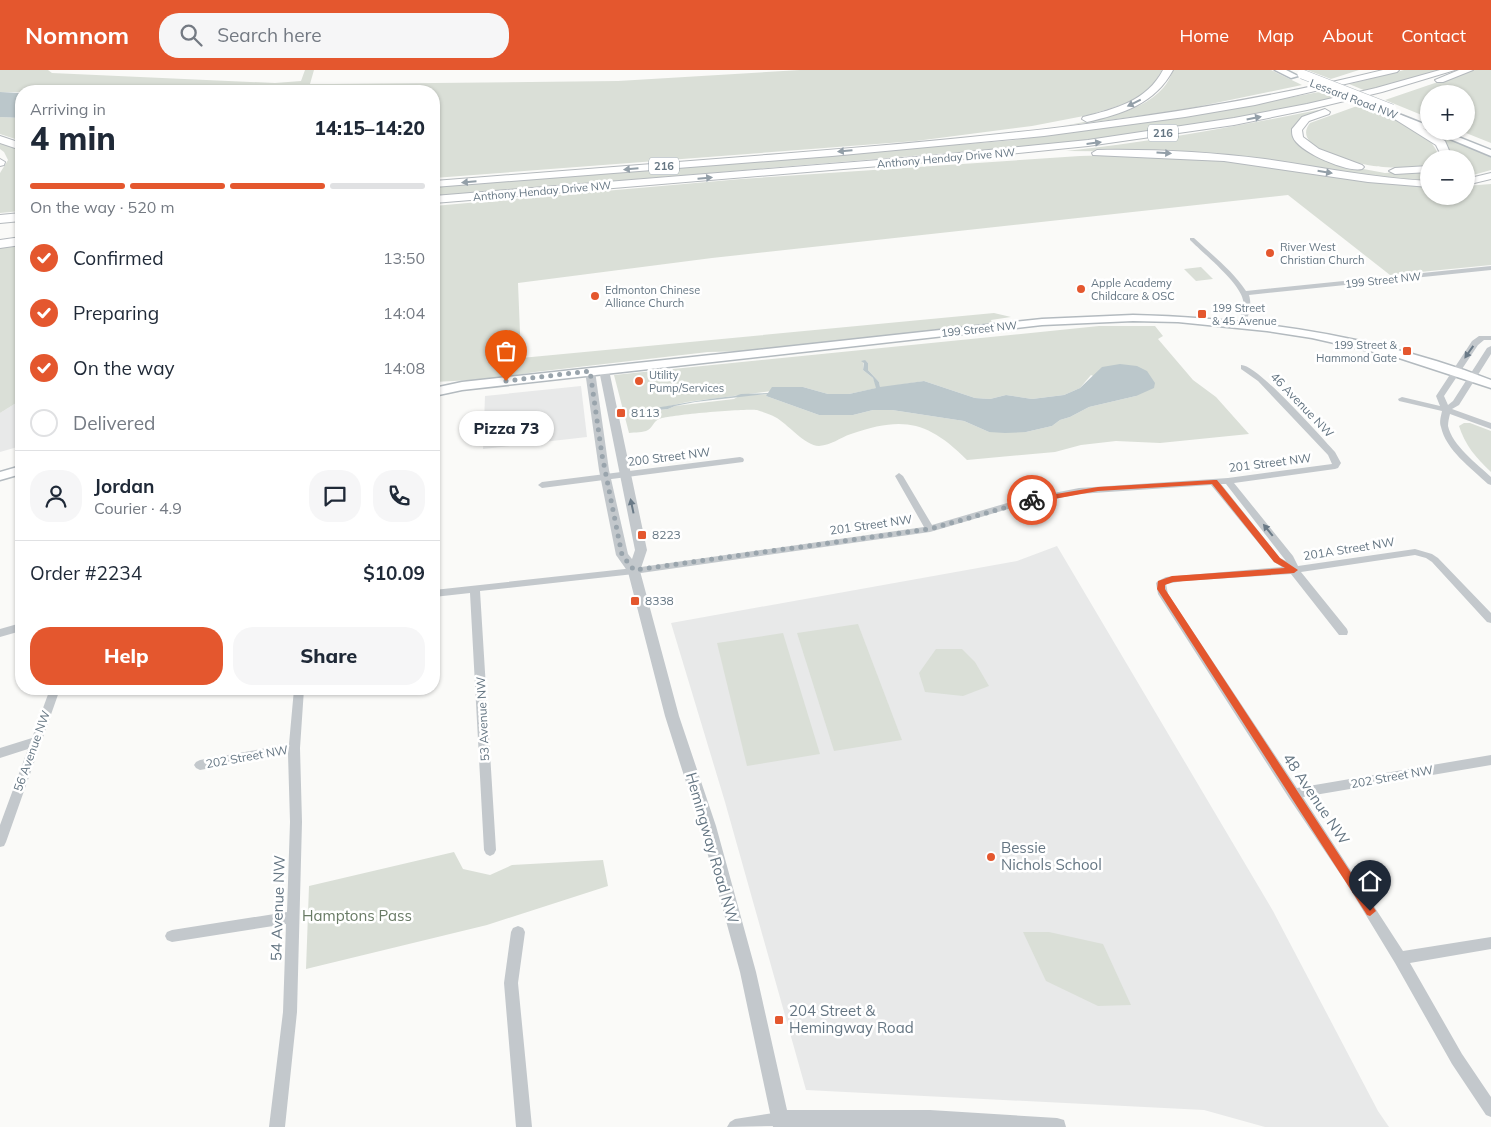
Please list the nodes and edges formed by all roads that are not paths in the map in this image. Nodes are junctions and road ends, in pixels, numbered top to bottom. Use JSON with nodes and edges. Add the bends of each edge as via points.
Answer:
{"nodes":[{"id":1,"x":1168,"y":70,"type":"edge"},
{"id":2,"x":1279,"y":70,"type":"edge"},
{"id":3,"x":1365,"y":70,"type":"edge"},
{"id":4,"x":1394,"y":70,"type":"edge"},
{"id":5,"x":1450,"y":70,"type":"edge"},
{"id":6,"x":1468,"y":70,"type":"edge"},
{"id":7,"x":1296,"y":73,"type":"edge"},
{"id":8,"x":1391,"y":112,"type":"junction"},
{"id":9,"x":1148,"y":120,"type":"junction"},
{"id":10,"x":1420,"y":120,"type":"edge"},
{"id":11,"x":1420,"y":125,"type":"edge"},
{"id":12,"x":0,"y":139,"type":"edge"},
{"id":13,"x":1458,"y":140,"type":"edge"},
{"id":14,"x":1473,"y":140,"type":"edge"},
{"id":15,"x":15,"y":145,"type":"edge"},
{"id":16,"x":1491,"y":147,"type":"edge"},
{"id":17,"x":894,"y":148,"type":"junction"},
{"id":18,"x":1444,"y":150,"type":"edge"},
{"id":19,"x":1491,"y":153,"type":"edge"},
{"id":20,"x":871,"y":164,"type":"junction"},
{"id":21,"x":1420,"y":171,"type":"edge"},
{"id":22,"x":1491,"y":176,"type":"edge"},
{"id":23,"x":1475,"y":180,"type":"edge"},
{"id":24,"x":1491,"y":181,"type":"edge"},
{"id":25,"x":1475,"y":182,"type":"edge"},
{"id":26,"x":1420,"y":183,"type":"edge"},
{"id":27,"x":440,"y":184,"type":"edge"},
{"id":28,"x":440,"y":200,"type":"edge"},
{"id":29,"x":15,"y":218,"type":"edge"},
{"id":30,"x":0,"y":219,"type":"edge"},
{"id":31,"x":15,"y":235,"type":"edge"},
{"id":32,"x":0,"y":236,"type":"edge"},
{"id":33,"x":1192,"y":239,"type":"dead end"},
{"id":34,"x":15,"y":242,"type":"edge"},
{"id":35,"x":0,"y":244,"type":"edge"},
{"id":36,"x":1491,"y":268,"type":"edge"},
{"id":37,"x":1245,"y":293,"type":"junction"},
{"id":38,"x":1242,"y":323,"type":"junction"},
{"id":39,"x":1489,"y":338,"type":"edge"},
{"id":40,"x":1491,"y":348,"type":"edge"},
{"id":41,"x":1244,"y":367,"type":"dead end"},
{"id":42,"x":604,"y":370,"type":"junction"},
{"id":43,"x":590,"y":371,"type":"junction"},
{"id":44,"x":1456,"y":371,"type":"junction"},
{"id":45,"x":1472,"y":376,"type":"junction"},
{"id":46,"x":1491,"y":384,"type":"edge"},
{"id":47,"x":440,"y":385,"type":"edge"},
{"id":48,"x":462,"y":386,"type":"junction"},
{"id":49,"x":440,"y":391,"type":"edge"},
{"id":50,"x":1402,"y":399,"type":"dead end"},
{"id":51,"x":1446,"y":410,"type":"junction"},
{"id":52,"x":1491,"y":426,"type":"edge"},
{"id":53,"x":740,"y":460,"type":"dead end"},
{"id":54,"x":15,"y":461,"type":"edge"},
{"id":55,"x":1337,"y":464,"type":"joint"},
{"id":56,"x":0,"y":465,"type":"edge"},
{"id":57,"x":15,"y":472,"type":"edge"},
{"id":58,"x":626,"y":475,"type":"junction"},
{"id":59,"x":0,"y":476,"type":"edge"},
{"id":60,"x":899,"y":476,"type":"dead end"},
{"id":61,"x":606,"y":477,"type":"junction"},
{"id":62,"x":1228,"y":481,"type":"junction"},
{"id":63,"x":1214,"y":482,"type":"junction"},
{"id":64,"x":1491,"y":482,"type":"edge"},
{"id":65,"x":542,"y":485,"type":"dead end"},
{"id":66,"x":930,"y":529,"type":"junction"},
{"id":67,"x":634,"y":570,"type":"junction"},
{"id":68,"x":1294,"y":570,"type":"junction"},
{"id":69,"x":1161,"y":584,"type":"joint"},
{"id":70,"x":476,"y":589,"type":"junction"},
{"id":71,"x":440,"y":592,"type":"edge"},
{"id":72,"x":1491,"y":620,"type":"edge"},
{"id":73,"x":15,"y":629,"type":"edge"},
{"id":74,"x":1343,"y":632,"type":"dead end"},
{"id":75,"x":0,"y":633,"type":"edge"},
{"id":76,"x":53,"y":695,"type":"edge"},
{"id":77,"x":298,"y":695,"type":"edge"},
{"id":78,"x":35,"y":742,"type":"junction"},
{"id":79,"x":294,"y":748,"type":"junction"},
{"id":80,"x":0,"y":753,"type":"edge"},
{"id":81,"x":1491,"y":760,"type":"edge"},
{"id":82,"x":200,"y":765,"type":"dead end"},
{"id":83,"x":1293,"y":794,"type":"junction"},
{"id":84,"x":0,"y":842,"type":"edge"},
{"id":85,"x":490,"y":850,"type":"dead end"},
{"id":86,"x":294,"y":917,"type":"junction"},
{"id":87,"x":518,"y":932,"type":"dead end"},
{"id":88,"x":172,"y":936,"type":"dead end"},
{"id":89,"x":1491,"y":943,"type":"edge"},
{"id":90,"x":1400,"y":958,"type":"junction"},
{"id":91,"x":1491,"y":1110,"type":"edge"},
{"id":92,"x":781,"y":1123,"type":"edge"},
{"id":93,"x":931,"y":1123,"type":"edge"},
{"id":94,"x":277,"y":1127,"type":"edge"},
{"id":95,"x":524,"y":1127,"type":"edge"},
{"id":96,"x":735,"y":1127,"type":"edge"},
{"id":97,"x":1057,"y":1127,"type":"edge"}],
"edges":[{"from":1,"to":17,"type":"highway","one_way":true,"via":[[1147,96],[1110,113],[1029,130]]},
{"from":2,"to":7,"type":"main road","name":"Lessard Road NW"},
{"from":3,"to":9,"type":"highway","via":[[1263,97]]},
{"from":4,"to":9,"type":"highway","name":"Anthony Henday Drive NW","number":"216","via":[[1279,98]]},
{"from":20,"to":5,"type":"highway","name":"Anthony Henday Drive NW","number":"216","one_way":true,"via":[[1048,148],[1187,130],[1338,101]]},
{"from":6,"to":21,"type":"highway","via":[[1329,111],[1303,121],[1298,128],[1297,135],[1307,147],[1340,162],[1383,170]]},
{"from":7,"to":8,"type":"main road","name":"Lessard Road NW"},
{"from":8,"to":10,"type":"main road","name":"Lessard Road NW"},
{"from":8,"to":11,"type":"main road","name":"Lessard Road NW"},
{"from":8,"to":18,"type":"highway","via":[[1441,143]]},
{"from":9,"to":17,"type":"highway","name":"Anthony Henday Drive NW","number":"216","via":[[1018,137]]},
{"from":12,"to":15,"type":"highway"},
{"from":13,"to":19,"type":"main road"},
{"from":14,"to":16,"type":"main road"},
{"from":17,"to":27,"type":"highway","name":"Anthony Henday Drive NW","number":"216","one_way":true},
{"from":20,"to":26,"type":"highway","one_way":true,"via":[[952,164],[1153,152],[1216,156]]},
{"from":28,"to":20,"type":"highway","name":"Anthony Henday Drive NW","number":"216","one_way":true},
{"from":22,"to":23,"type":"highway"},
{"from":24,"to":25,"type":"highway"},
{"from":29,"to":30,"type":"highway"},
{"from":31,"to":32,"type":"highway"},
{"from":33,"to":37,"type":"street"},
{"from":34,"to":35,"type":"highway"},
{"from":36,"to":37,"type":"street","name":"199 Street NW"},
{"from":37,"to":38,"type":"street","via":[[1247,302]]},
{"from":38,"to":42,"type":"main road","name":"199 Street NW","via":[[1171,318],[1051,322]]},
{"from":38,"to":44,"type":"main road","name":"199 Street NW","via":[[1366,346]]},
{"from":39,"to":44,"type":"street","one_way":true,"via":[[1475,343]]},
{"from":40,"to":45,"type":"street"},
{"from":41,"to":55,"type":"street","name":"46 Avenue NW","via":[[1267,386],[1332,454]]},
{"from":42,"to":43,"type":"main road","name":"199 Street NW"},
{"from":42,"to":58,"type":"street","name":"Hemingway Road NW"},
{"from":43,"to":48,"type":"main road","name":"199 Street NW"},
{"from":43,"to":61,"type":"street","name":"Hemingway Road NW"},
{"from":44,"to":45,"type":"main road","name":"199 Street NW"},
{"from":44,"to":51,"type":"street","via":[[1440,396]]},
{"from":45,"to":46,"type":"main road","name":"199 Street NW"},
{"from":45,"to":51,"type":"street","via":[[1456,403]]},
{"from":47,"to":48,"type":"main road","name":"199 Street NW"},
{"from":48,"to":49,"type":"main road","name":"199 Street NW"},
{"from":50,"to":51,"type":"street"},
{"from":51,"to":52,"type":"street"},
{"from":51,"to":64,"type":"street","via":[[1444,426],[1449,438]]},
{"from":53,"to":58,"type":"street","name":"200 Street NW"},
{"from":54,"to":56,"type":"main road"},
{"from":55,"to":62,"type":"street","name":"201 Street NW"},
{"from":57,"to":59,"type":"main road"},
{"from":58,"to":61,"type":"street","name":"200 Street NW"},
{"from":67,"to":58,"type":"street","name":"Hemingway Road NW","one_way":true,"via":[[641,550]]},
{"from":60,"to":66,"type":"street"},
{"from":61,"to":65,"type":"street","name":"200 Street NW"},
{"from":61,"to":67,"type":"street","name":"Hemingway Road NW","via":[[622,555]]},
{"from":62,"to":63,"type":"street","name":"201 Street NW"},
{"from":68,"to":62,"type":"street","one_way":true,"via":[[1290,558]]},
{"from":63,"to":66,"type":"street","name":"201 Street NW","via":[[1124,486],[1056,495]]},
{"from":63,"to":68,"type":"street","via":[[1277,560]]},
{"from":66,"to":67,"type":"street","name":"201 Street NW"},
{"from":67,"to":70,"type":"street","name":"201 Street NW"},
{"from":67,"to":92,"type":"street","name":"Hemingway Road NW","via":[[672,716],[708,826],[748,972]]},
{"from":68,"to":69,"type":"street","name":"201A Street NW","via":[[1177,579]]},
{"from":68,"to":72,"type":"street","name":"201A Street NW","via":[[1406,552],[1423,553],[1435,560]]},
{"from":68,"to":74,"type":"street"},
{"from":69,"to":83,"type":"street","name":"48 Avenue NW","via":[[1163,594]]},
{"from":70,"to":71,"type":"street","name":"201 Street NW"},
{"from":70,"to":85,"type":"street","name":"53 Avenue NW"},
{"from":73,"to":75,"type":"street"},
{"from":76,"to":78,"type":"street","name":"56 Avenue NW"},
{"from":77,"to":79,"type":"street","name":"54 Avenue NW"},
{"from":78,"to":80,"type":"street"},
{"from":78,"to":84,"type":"street","name":"56 Avenue NW"},
{"from":79,"to":82,"type":"street","name":"202 Street NW"},
{"from":79,"to":86,"type":"street","name":"54 Avenue NW"},
{"from":81,"to":83,"type":"street","name":"202 Street NW"},
{"from":83,"to":90,"type":"street","name":"48 Avenue NW"},
{"from":86,"to":88,"type":"street"},
{"from":86,"to":94,"type":"street","name":"54 Avenue NW","via":[[290,1012]]},
{"from":87,"to":95,"type":"street","via":[[511,983]]},
{"from":89,"to":90,"type":"street"},
{"from":90,"to":91,"type":"street","name":"48 Avenue NW","via":[[1457,1059]]},
{"from":92,"to":93,"type":"street"},
{"from":92,"to":96,"type":"street"},
{"from":93,"to":97,"type":"street"}]}
